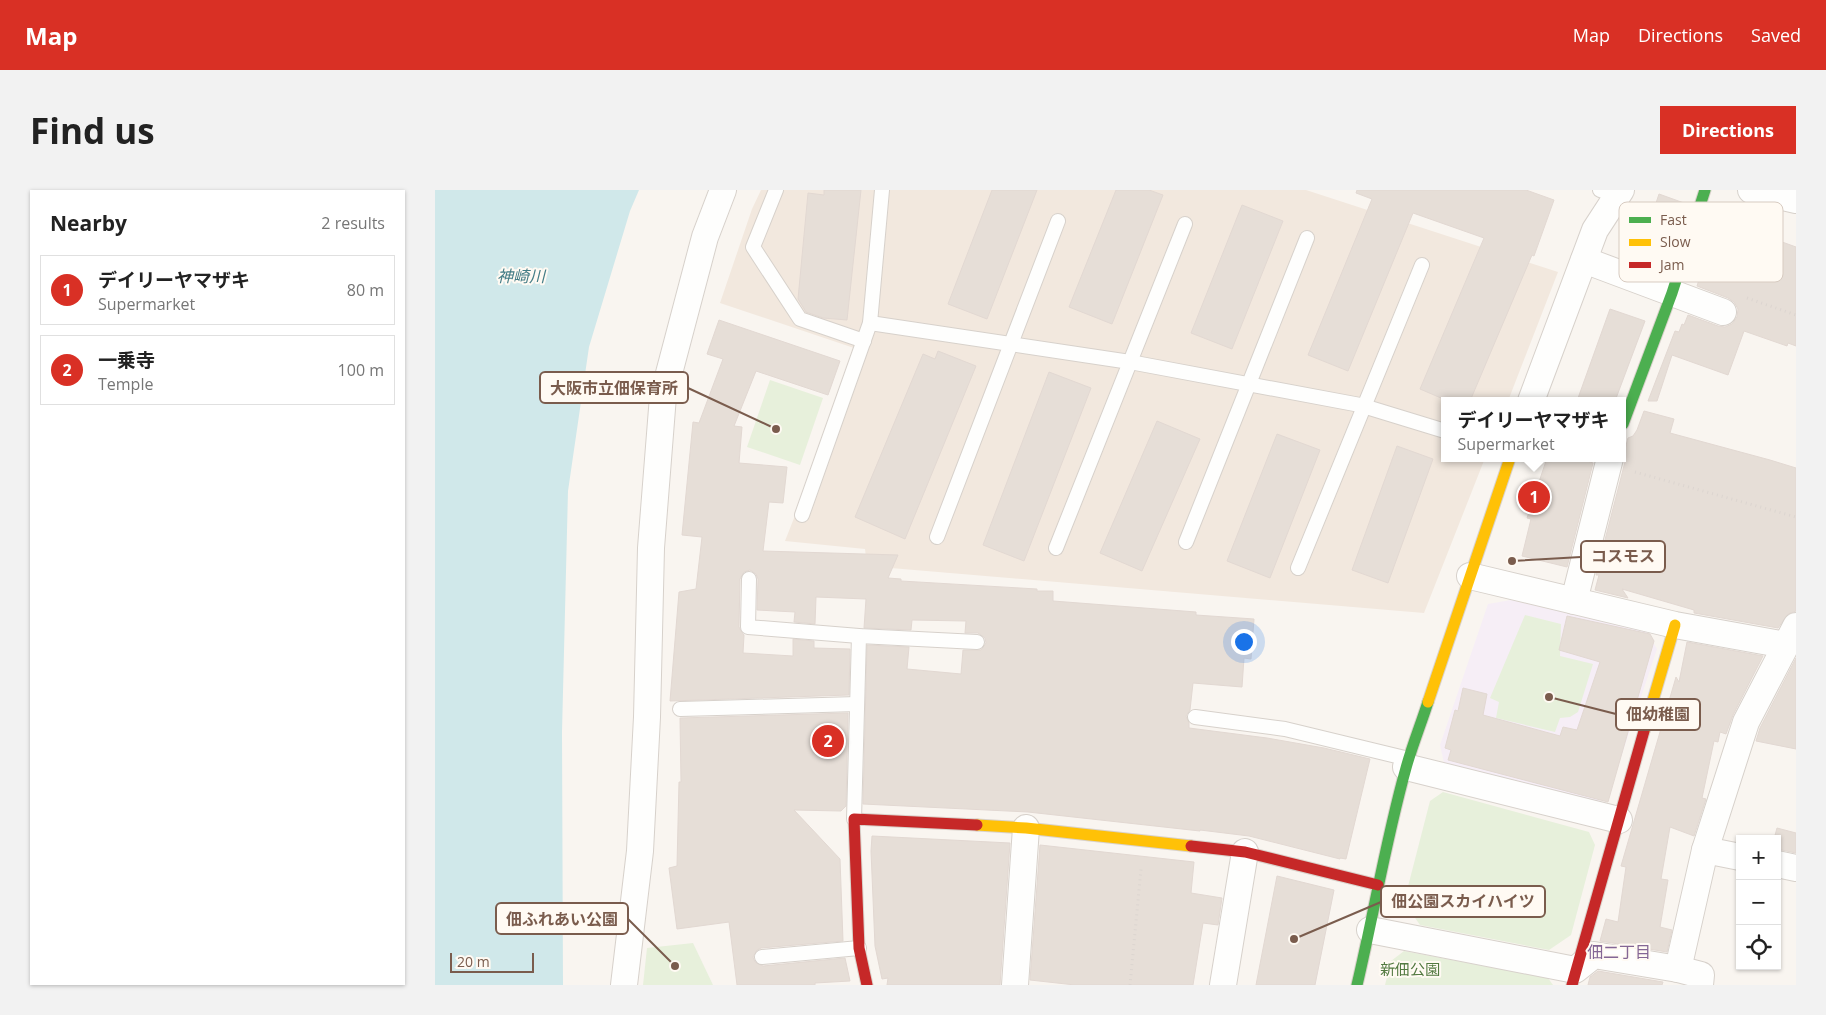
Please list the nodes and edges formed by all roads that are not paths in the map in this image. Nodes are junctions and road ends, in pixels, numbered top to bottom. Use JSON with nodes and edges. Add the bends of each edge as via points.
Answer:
{"nodes":[{"id":1,"x":723,"y":190,"type":"edge"},
{"id":2,"x":776,"y":190,"type":"edge"},
{"id":3,"x":882,"y":190,"type":"edge"},
{"id":4,"x":1705,"y":190,"type":"edge"},
{"id":5,"x":1751,"y":190,"type":"edge"},
{"id":6,"x":1613,"y":192,"type":"edge"},
{"id":7,"x":1796,"y":200,"type":"edge"},
{"id":8,"x":1701,"y":202,"type":"edge"},
{"id":9,"x":1059,"y":221,"type":"dead end"},
{"id":10,"x":1185,"y":224,"type":"dead end"},
{"id":11,"x":1307,"y":238,"type":"dead end"},
{"id":12,"x":1584,"y":260,"type":"junction"},
{"id":13,"x":1422,"y":265,"type":"dead end"},
{"id":14,"x":1619,"y":273,"type":"edge"},
{"id":15,"x":1643,"y":282,"type":"edge"},
{"id":16,"x":1676,"y":282,"type":"edge"},
{"id":17,"x":1672,"y":293,"type":"junction"},
{"id":18,"x":1723,"y":312,"type":"road end"},
{"id":19,"x":870,"y":323,"type":"junction"},
{"id":20,"x":864,"y":341,"type":"junction"},
{"id":21,"x":1012,"y":344,"type":"junction"},
{"id":22,"x":1130,"y":362,"type":"junction"},
{"id":23,"x":1249,"y":384,"type":"junction"},
{"id":24,"x":1533,"y":397,"type":"edge"},
{"id":25,"x":1364,"y":406,"type":"junction"},
{"id":26,"x":1626,"y":416,"type":"edge"},
{"id":27,"x":1441,"y":430,"type":"edge"},
{"id":28,"x":1509,"y":462,"type":"edge"},
{"id":29,"x":1609,"y":462,"type":"edge"},
{"id":30,"x":802,"y":515,"type":"dead end"},
{"id":31,"x":937,"y":537,"type":"dead end"},
{"id":32,"x":1187,"y":542,"type":"dead end"},
{"id":33,"x":1056,"y":548,"type":"dead end"},
{"id":34,"x":1298,"y":568,"type":"dead end"},
{"id":35,"x":1470,"y":576,"type":"junction"},
{"id":36,"x":749,"y":580,"type":"dead end"},
{"id":37,"x":1574,"y":601,"type":"junction"},
{"id":38,"x":1675,"y":625,"type":"junction"},
{"id":39,"x":859,"y":636,"type":"junction"},
{"id":40,"x":1791,"y":636,"type":"edge"},
{"id":41,"x":977,"y":642,"type":"dead end"},
{"id":42,"x":857,"y":704,"type":"junction"},
{"id":43,"x":680,"y":709,"type":"dead end"},
{"id":44,"x":1195,"y":717,"type":"dead end"},
{"id":45,"x":1407,"y":763,"type":"junction"},
{"id":46,"x":854,"y":819,"type":"junction"},
{"id":47,"x":1619,"y":820,"type":"junction"},
{"id":48,"x":1026,"y":828,"type":"junction"},
{"id":49,"x":1705,"y":850,"type":"junction"},
{"id":50,"x":1245,"y":852,"type":"junction"},
{"id":51,"x":1736,"y":856,"type":"edge"},
{"id":52,"x":1781,"y":865,"type":"edge"},
{"id":53,"x":1796,"y":868,"type":"edge"},
{"id":54,"x":1378,"y":885,"type":"junction"},
{"id":55,"x":1370,"y":930,"type":"junction"},
{"id":56,"x":859,"y":948,"type":"junction"},
{"id":57,"x":762,"y":957,"type":"dead end"},
{"id":58,"x":1678,"y":969,"type":"junction"},
{"id":59,"x":1574,"y":977,"type":"edge"},
{"id":60,"x":624,"y":985,"type":"edge"},
{"id":61,"x":867,"y":985,"type":"edge"},
{"id":62,"x":1015,"y":985,"type":"edge"},
{"id":63,"x":1223,"y":985,"type":"edge"},
{"id":64,"x":1357,"y":985,"type":"edge"},
{"id":65,"x":1700,"y":985,"type":"edge"}],
"edges":[{"from":1,"to":60,"type":"street","via":[[705,237],[663,396],[651,548],[640,841]]},
{"from":2,"to":20,"type":"lane","via":[[753,247],[800,319]]},
{"from":3,"to":19,"type":"lane"},
{"from":4,"to":8,"type":"street"},
{"from":5,"to":7,"type":"street"},
{"from":6,"to":12,"type":"street"},
{"from":9,"to":21,"type":"lane"},
{"from":10,"to":22,"type":"lane"},
{"from":11,"to":23,"type":"lane"},
{"from":12,"to":14,"type":"street"},
{"from":12,"to":24,"type":"street"},
{"from":13,"to":25,"type":"lane"},
{"from":15,"to":17,"type":"street"},
{"from":16,"to":17,"type":"street"},
{"from":17,"to":18,"type":"street"},
{"from":17,"to":26,"type":"street"},
{"from":19,"to":20,"type":"lane"},
{"from":19,"to":21,"type":"lane"},
{"from":20,"to":30,"type":"lane"},
{"from":21,"to":22,"type":"lane"},
{"from":21,"to":31,"type":"lane"},
{"from":22,"to":23,"type":"lane"},
{"from":22,"to":33,"type":"lane"},
{"from":23,"to":25,"type":"lane"},
{"from":23,"to":32,"type":"lane"},
{"from":25,"to":27,"type":"lane"},
{"from":25,"to":34,"type":"lane"},
{"from":28,"to":35,"type":"street"},
{"from":29,"to":37,"type":"street"},
{"from":35,"to":37,"type":"street"},
{"from":35,"to":45,"type":"street"},
{"from":36,"to":39,"type":"lane","via":[[748,627]]},
{"from":37,"to":38,"type":"street"},
{"from":38,"to":40,"type":"street"},
{"from":38,"to":47,"type":"street"},
{"from":39,"to":41,"type":"lane"},
{"from":39,"to":42,"type":"lane"},
{"from":40,"to":49,"type":"street","via":[[1746,722]]},
{"from":42,"to":43,"type":"lane"},
{"from":42,"to":46,"type":"lane"},
{"from":44,"to":45,"type":"lane","via":[[1285,729]]},
{"from":45,"to":47,"type":"street"},
{"from":45,"to":54,"type":"street"},
{"from":46,"to":48,"type":"street"},
{"from":46,"to":56,"type":"street"},
{"from":47,"to":59,"type":"street"},
{"from":48,"to":50,"type":"street"},
{"from":48,"to":62,"type":"street"},
{"from":49,"to":51,"type":"street"},
{"from":49,"to":58,"type":"street"},
{"from":50,"to":54,"type":"street"},
{"from":50,"to":63,"type":"street"},
{"from":52,"to":53,"type":"street"},
{"from":54,"to":55,"type":"street"},
{"from":55,"to":59,"type":"street"},
{"from":55,"to":64,"type":"street"},
{"from":56,"to":57,"type":"lane"},
{"from":56,"to":61,"type":"street"},
{"from":58,"to":59,"type":"street","via":[[1594,956]]},
{"from":58,"to":65,"type":"street","via":[[1701,975]]}]}
